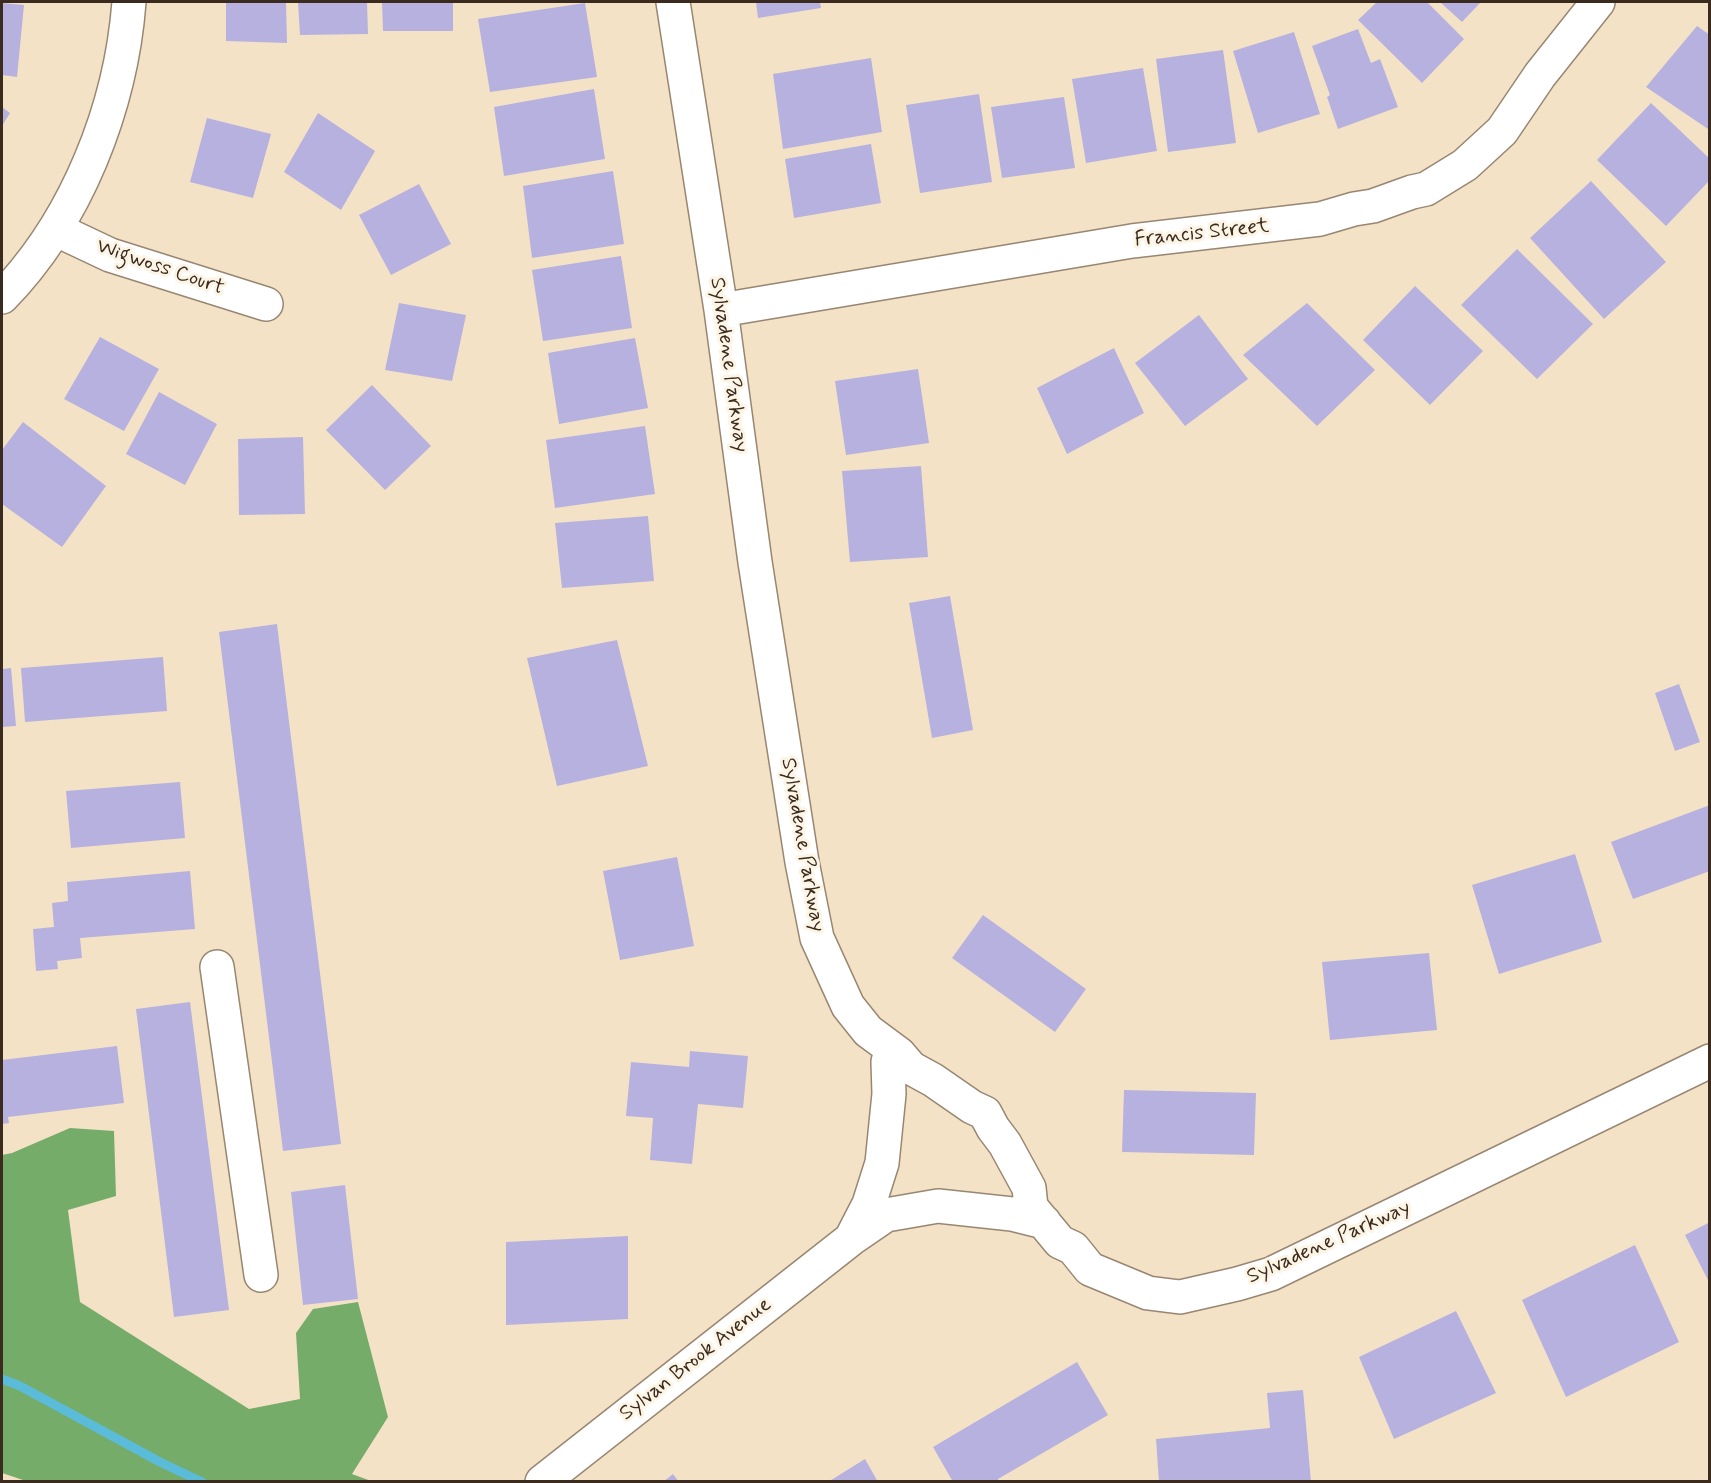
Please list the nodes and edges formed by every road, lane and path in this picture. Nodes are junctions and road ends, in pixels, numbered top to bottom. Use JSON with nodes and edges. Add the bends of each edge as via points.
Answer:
{"nodes":[{"id":1,"x":129,"y":2,"type":"edge"},
{"id":2,"x":673,"y":2,"type":"edge"},
{"id":3,"x":1598,"y":2,"type":"edge"},
{"id":4,"x":55,"y":229,"type":"junction"},
{"id":5,"x":2,"y":297,"type":"edge"},
{"id":6,"x":266,"y":304,"type":"dead end"},
{"id":7,"x":721,"y":310,"type":"junction"},
{"id":8,"x":217,"y":967,"type":"dead end"},
{"id":9,"x":898,"y":1054,"type":"junction"},
{"id":10,"x":1710,"y":1061,"type":"edge"},
{"id":11,"x":1044,"y":1222,"type":"junction"},
{"id":12,"x":851,"y":1239,"type":"junction"},
{"id":13,"x":261,"y":1275,"type":"dead end"},
{"id":14,"x":542,"y":1482,"type":"edge"}],
"edges":[{"from":1,"to":4,"type":"street","via":[[116,90],[83,176]]},
{"from":2,"to":7,"type":"street","name":"Sylvadene Parkway"},
{"from":3,"to":7,"type":"street","name":"Francis Street","via":[[1540,75],[1502,132],[1465,165],[1426,189],[1320,219],[1132,241]]},
{"from":4,"to":5,"type":"street"},
{"from":4,"to":6,"type":"street","name":"Wigwoss Court","via":[[110,255]]},
{"from":7,"to":9,"type":"street","name":"Sylvadene Parkway","via":[[755,562],[818,938],[848,1006],[868,1032]]},
{"from":8,"to":13,"type":"street"},
{"from":9,"to":11,"type":"street","name":"Sylvadene Parkway","via":[[911,1068],[985,1113],[1029,1188],[1031,1207]]},
{"from":9,"to":12,"type":"street","name":"Sylvan Brook Avenue","via":[[888,1062],[882,1163],[869,1204]]},
{"from":10,"to":11,"type":"street","name":"Sylvadene Parkway","via":[[1270,1274],[1237,1284],[1180,1297],[1148,1293],[1090,1269]]},
{"from":11,"to":12,"type":"street","name":"Sylvan Brook Avenue","via":[[1012,1214],[938,1206],[886,1215]]},
{"from":12,"to":14,"type":"street","name":"Sylvan Brook Avenue"}]}
